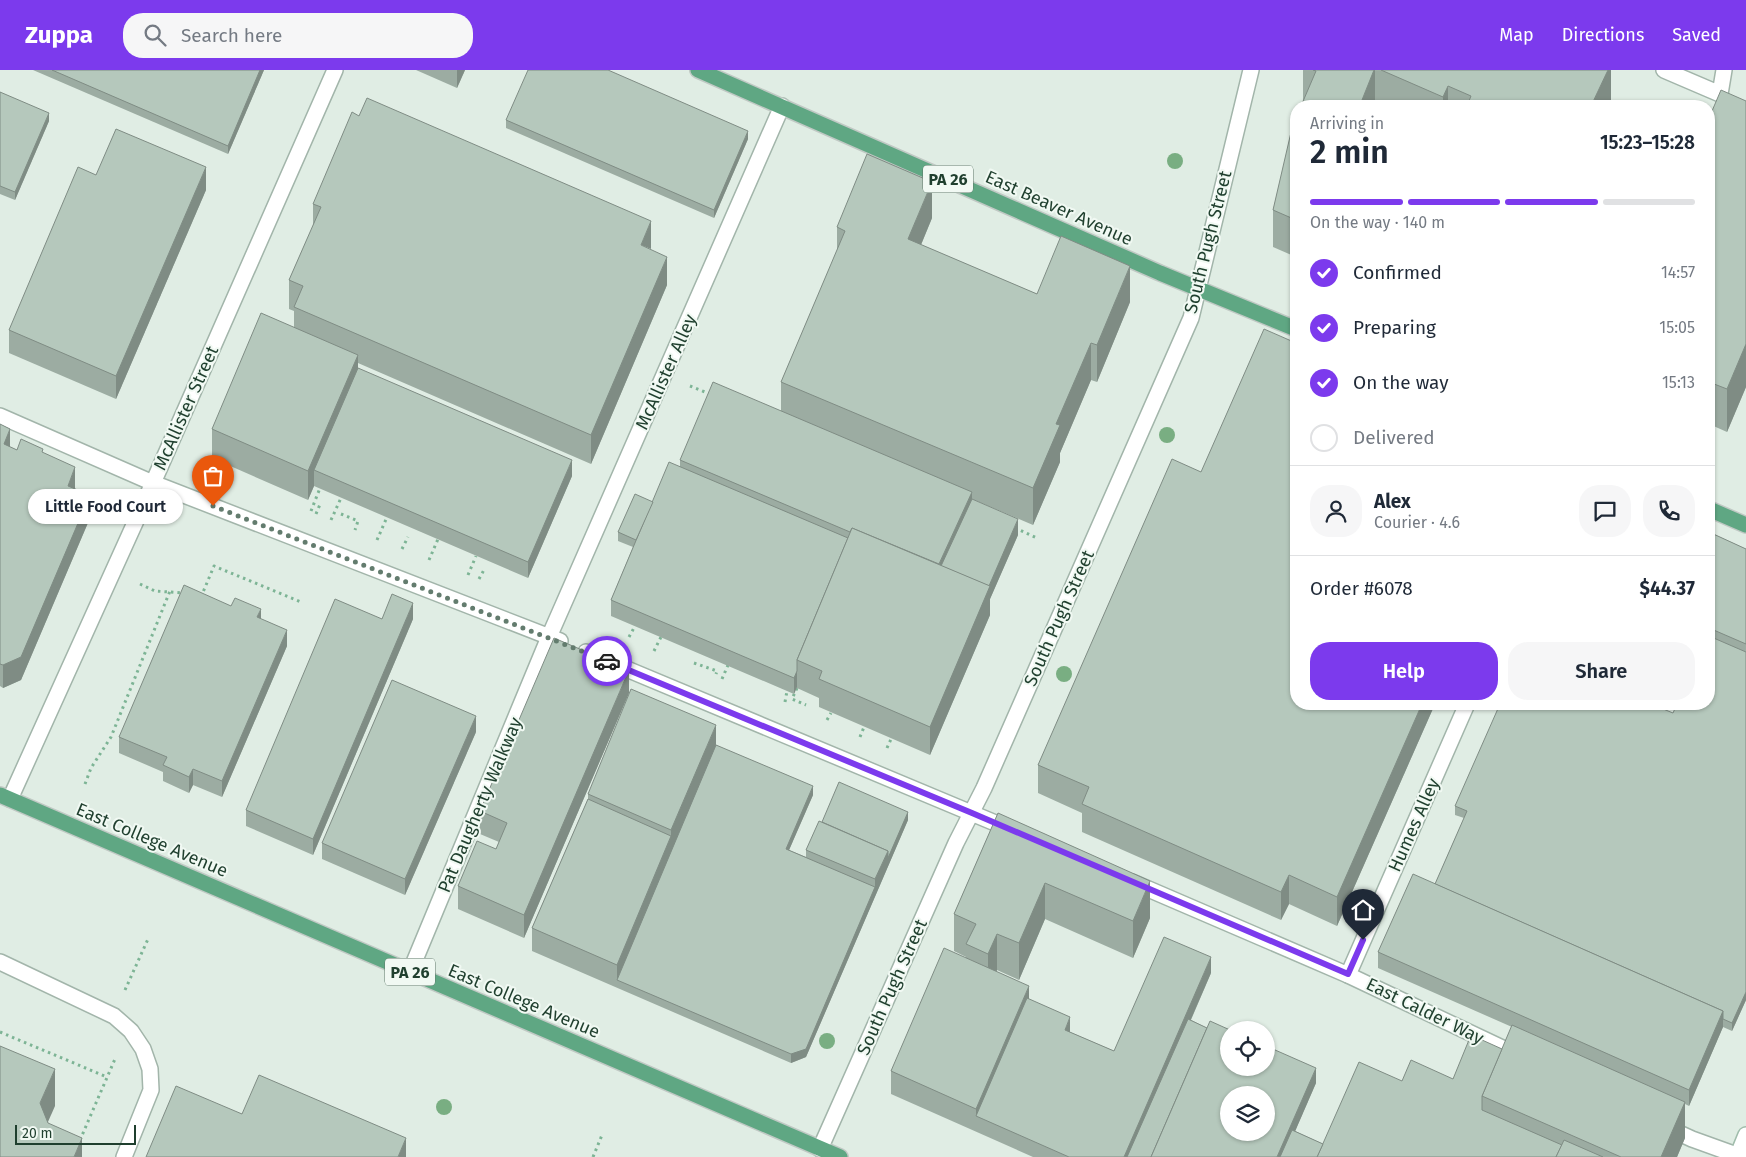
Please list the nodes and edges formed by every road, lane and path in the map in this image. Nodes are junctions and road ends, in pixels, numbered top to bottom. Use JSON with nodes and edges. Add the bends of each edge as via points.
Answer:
{"nodes":[{"id":1,"x":335,"y":70,"type":"edge"},
{"id":2,"x":698,"y":70,"type":"edge"},
{"id":3,"x":1252,"y":70,"type":"edge"},
{"id":4,"x":1664,"y":70,"type":"edge"},
{"id":5,"x":1724,"y":70,"type":"edge"},
{"id":6,"x":782,"y":106,"type":"junction"},
{"id":7,"x":1198,"y":288,"type":"junction"},
{"id":8,"x":1290,"y":326,"type":"edge"},
{"id":9,"x":665,"y":374,"type":"junction"},
{"id":10,"x":719,"y":398,"type":"edge"},
{"id":11,"x":0,"y":416,"type":"edge"},
{"id":12,"x":153,"y":483,"type":"junction"},
{"id":13,"x":320,"y":488,"type":"edge"},
{"id":14,"x":341,"y":498,"type":"edge"},
{"id":15,"x":321,"y":502,"type":"dead end"},
{"id":16,"x":311,"y":511,"type":"dead end"},
{"id":17,"x":1715,"y":512,"type":"edge"},
{"id":18,"x":316,"y":514,"type":"dead end"},
{"id":19,"x":341,"y":514,"type":"dead end"},
{"id":20,"x":386,"y":517,"type":"edge"},
{"id":21,"x":330,"y":520,"type":"dead end"},
{"id":22,"x":1746,"y":525,"type":"edge"},
{"id":23,"x":1010,"y":526,"type":"edge"},
{"id":24,"x":355,"y":530,"type":"dead end"},
{"id":25,"x":408,"y":537,"type":"dead end"},
{"id":26,"x":1038,"y":538,"type":"dead end"},
{"id":27,"x":438,"y":539,"type":"edge"},
{"id":28,"x":377,"y":540,"type":"dead end"},
{"id":29,"x":401,"y":552,"type":"dead end"},
{"id":30,"x":476,"y":556,"type":"edge"},
{"id":31,"x":428,"y":563,"type":"dead end"},
{"id":32,"x":485,"y":568,"type":"dead end"},
{"id":33,"x":466,"y":580,"type":"dead end"},
{"id":34,"x":137,"y":583,"type":"dead end"},
{"id":35,"x":476,"y":584,"type":"dead end"},
{"id":36,"x":170,"y":591,"type":"junction"},
{"id":37,"x":187,"y":594,"type":"edge"},
{"id":38,"x":194,"y":596,"type":"edge"},
{"id":39,"x":301,"y":602,"type":"dead end"},
{"id":40,"x":636,"y":626,"type":"edge"},
{"id":41,"x":549,"y":637,"type":"junction"},
{"id":42,"x":661,"y":637,"type":"edge"},
{"id":43,"x":631,"y":638,"type":"dead end"},
{"id":44,"x":652,"y":656,"type":"dead end"},
{"id":45,"x":728,"y":666,"type":"edge"},
{"id":46,"x":720,"y":684,"type":"dead end"},
{"id":47,"x":797,"y":688,"type":"edge"},
{"id":48,"x":788,"y":691,"type":"edge"},
{"id":49,"x":783,"y":702,"type":"dead end"},
{"id":50,"x":806,"y":706,"type":"dead end"},
{"id":51,"x":1464,"y":710,"type":"edge"},
{"id":52,"x":831,"y":713,"type":"edge"},
{"id":53,"x":828,"y":721,"type":"dead end"},
{"id":54,"x":891,"y":739,"type":"edge"},
{"id":55,"x":887,"y":748,"type":"dead end"},
{"id":56,"x":85,"y":784,"type":"dead end"},
{"id":57,"x":5,"y":797,"type":"edge"},
{"id":58,"x":972,"y":813,"type":"junction"},
{"id":59,"x":1028,"y":837,"type":"edge"},
{"id":60,"x":1120,"y":876,"type":"edge"},
{"id":61,"x":148,"y":938,"type":"dead end"},
{"id":62,"x":0,"y":962,"type":"edge"},
{"id":63,"x":410,"y":972,"type":"junction"},
{"id":64,"x":1348,"y":974,"type":"junction"},
{"id":65,"x":124,"y":992,"type":"dead end"},
{"id":66,"x":0,"y":1032,"type":"edge"},
{"id":67,"x":118,"y":1052,"type":"dead end"},
{"id":68,"x":1533,"y":1063,"type":"edge"},
{"id":69,"x":107,"y":1078,"type":"junction"},
{"id":70,"x":1656,"y":1122,"type":"edge"},
{"id":71,"x":72,"y":1135,"type":"edge"},
{"id":72,"x":602,"y":1135,"type":"dead end"},
{"id":73,"x":1746,"y":1135,"type":"edge"},
{"id":74,"x":81,"y":1139,"type":"junction"},
{"id":75,"x":78,"y":1145,"type":"edge"},
{"id":76,"x":820,"y":1149,"type":"junction"},
{"id":77,"x":1739,"y":1156,"type":"edge"},
{"id":78,"x":124,"y":1157,"type":"edge"},
{"id":79,"x":593,"y":1157,"type":"edge"},
{"id":80,"x":840,"y":1157,"type":"edge"}],
"edges":[{"from":1,"to":12,"type":"street","name":"McAllister Street"},
{"from":2,"to":6,"type":"main road","name":"East Beaver Avenue","number":"PA 26"},
{"from":3,"to":7,"type":"street","name":"South Pugh Street"},
{"from":4,"to":5,"type":"street","via":[[1720,94]]},
{"from":6,"to":7,"type":"main road","name":"East Beaver Avenue","number":"PA 26"},
{"from":6,"to":9,"type":"street","name":"McAllister Alley"},
{"from":7,"to":8,"type":"main road","name":"East Beaver Avenue","number":"PA 26"},
{"from":7,"to":58,"type":"street","name":"South Pugh Street","via":[[1190,318]]},
{"from":9,"to":10,"type":"path"},
{"from":9,"to":41,"type":"street","name":"McAllister Alley"},
{"from":11,"to":12,"type":"street"},
{"from":12,"to":41,"type":"street"},
{"from":12,"to":57,"type":"street","name":"McAllister Street"},
{"from":13,"to":16,"type":"path"},
{"from":14,"to":21,"type":"path"},
{"from":15,"to":18,"type":"path"},
{"from":17,"to":22,"type":"main road"},
{"from":19,"to":24,"type":"path","via":[[358,521]]},
{"from":20,"to":28,"type":"path"},
{"from":23,"to":26,"type":"path"},
{"from":25,"to":29,"type":"path"},
{"from":27,"to":31,"type":"path"},
{"from":30,"to":33,"type":"path"},
{"from":32,"to":35,"type":"path"},
{"from":34,"to":36,"type":"path","via":[[155,591]]},
{"from":36,"to":37,"type":"path"},
{"from":36,"to":56,"type":"path","via":[[111,737]]},
{"from":38,"to":39,"type":"path","via":[[200,599],[214,566]]},
{"from":40,"to":43,"type":"path"},
{"from":41,"to":58,"type":"street"},
{"from":41,"to":63,"type":"street","name":"Pat Daugherty Walkway"},
{"from":42,"to":44,"type":"path"},
{"from":45,"to":46,"type":"path"},
{"from":47,"to":50,"type":"path","via":[[792,699]]},
{"from":48,"to":49,"type":"path"},
{"from":51,"to":64,"type":"street","name":"Humes Alley"},
{"from":52,"to":53,"type":"path"},
{"from":54,"to":55,"type":"path"},
{"from":57,"to":63,"type":"main road","name":"East College Avenue","number":"PA 26"},
{"from":58,"to":59,"type":"street"},
{"from":58,"to":76,"type":"street","name":"South Pugh Street"},
{"from":60,"to":64,"type":"street","name":"East Calder Way"},
{"from":61,"to":65,"type":"path"},
{"from":62,"to":78,"type":"street","via":[[114,1016],[131,1031],[143,1049],[150,1069],[151,1090]]},
{"from":63,"to":76,"type":"main road","name":"East College Avenue","number":"PA 26"},
{"from":64,"to":68,"type":"street","name":"East Calder Way"},
{"from":66,"to":69,"type":"path"},
{"from":67,"to":69,"type":"path"},
{"from":69,"to":74,"type":"path"},
{"from":70,"to":77,"type":"street"},
{"from":71,"to":74,"type":"path"},
{"from":72,"to":79,"type":"path"},
{"from":73,"to":77,"type":"street"},
{"from":74,"to":75,"type":"path"},
{"from":76,"to":80,"type":"main road","name":"East College Avenue","number":"PA 26"}]}
